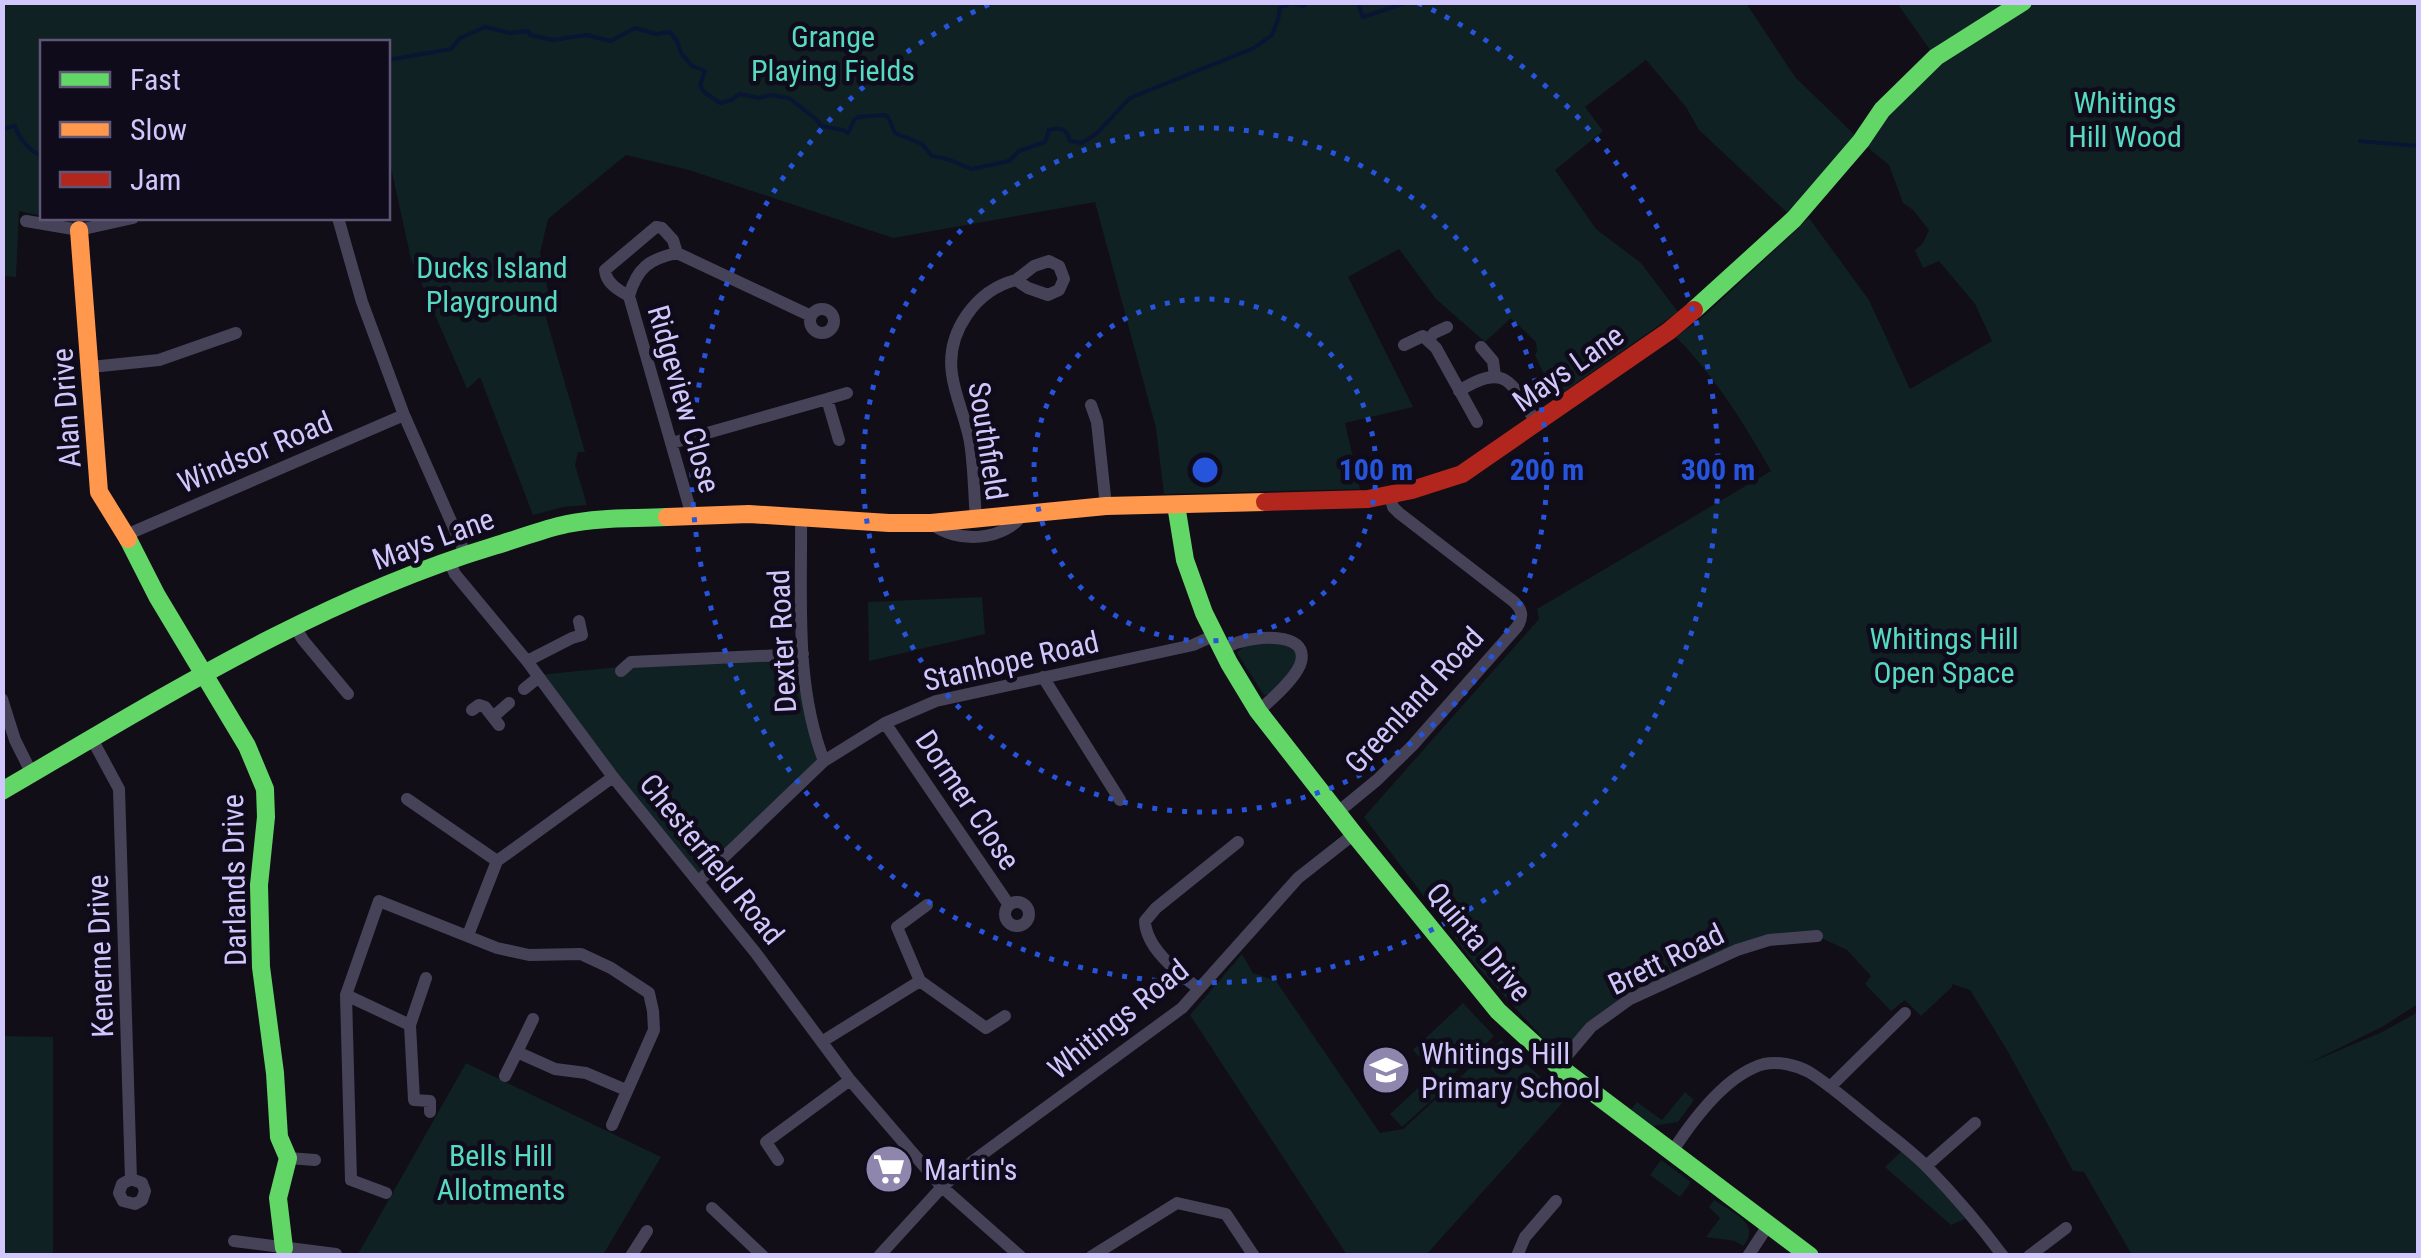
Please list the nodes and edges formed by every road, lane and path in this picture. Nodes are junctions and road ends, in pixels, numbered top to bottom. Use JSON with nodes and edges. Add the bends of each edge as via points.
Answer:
{"nodes":[{"id":1,"x":2023,"y":2,"type":"edge"},
{"id":2,"x":123,"y":220,"type":"edge"},
{"id":3,"x":339,"y":220,"type":"edge"},
{"id":4,"x":26,"y":221,"type":"dead end"},
{"id":5,"x":79,"y":230,"type":"junction"},
{"id":6,"x":677,"y":253,"type":"junction"},
{"id":7,"x":1016,"y":280,"type":"dead end"},
{"id":8,"x":629,"y":296,"type":"junction"},
{"id":9,"x":812,"y":316,"type":"dead end"},
{"id":10,"x":1446,"y":327,"type":"dead end"},
{"id":11,"x":236,"y":333,"type":"dead end"},
{"id":12,"x":1429,"y":340,"type":"junction"},
{"id":13,"x":1404,"y":345,"type":"dead end"},
{"id":14,"x":1481,"y":347,"type":"dead end"},
{"id":15,"x":92,"y":367,"type":"junction"},
{"id":16,"x":1495,"y":376,"type":"junction"},
{"id":17,"x":1459,"y":392,"type":"junction"},
{"id":18,"x":847,"y":393,"type":"dead end"},
{"id":19,"x":827,"y":399,"type":"junction"},
{"id":20,"x":1091,"y":405,"type":"dead end"},
{"id":21,"x":404,"y":415,"type":"junction"},
{"id":22,"x":1477,"y":422,"type":"dead end"},
{"id":23,"x":1537,"y":424,"type":"junction"},
{"id":24,"x":839,"y":440,"type":"dead end"},
{"id":25,"x":672,"y":443,"type":"junction"},
{"id":26,"x":1390,"y":496,"type":"junction"},
{"id":27,"x":1176,"y":505,"type":"junction"},
{"id":28,"x":1106,"y":506,"type":"junction"},
{"id":29,"x":1024,"y":512,"type":"junction"},
{"id":30,"x":692,"y":516,"type":"junction"},
{"id":31,"x":801,"y":516,"type":"junction"},
{"id":32,"x":976,"y":520,"type":"junction"},
{"id":33,"x":931,"y":523,"type":"junction"},
{"id":34,"x":126,"y":535,"type":"junction"},
{"id":35,"x":456,"y":556,"type":"junction"},
{"id":36,"x":579,"y":621,"type":"dead end"},
{"id":37,"x":295,"y":626,"type":"junction"},
{"id":38,"x":1217,"y":643,"type":"junction"},
{"id":39,"x":803,"y":654,"type":"junction"},
{"id":40,"x":527,"y":661,"type":"junction"},
{"id":41,"x":621,"y":671,"type":"dead end"},
{"id":42,"x":203,"y":674,"type":"junction"},
{"id":43,"x":539,"y":677,"type":"junction"},
{"id":44,"x":1043,"y":677,"type":"junction"},
{"id":45,"x":524,"y":690,"type":"dead end"},
{"id":46,"x":348,"y":694,"type":"dead end"},
{"id":47,"x":2,"y":699,"type":"edge"},
{"id":48,"x":509,"y":703,"type":"dead end"},
{"id":49,"x":472,"y":710,"type":"dead end"},
{"id":50,"x":1258,"y":710,"type":"junction"},
{"id":51,"x":885,"y":724,"type":"junction"},
{"id":52,"x":92,"y":739,"type":"junction"},
{"id":53,"x":824,"y":761,"type":"junction"},
{"id":54,"x":32,"y":774,"type":"junction"},
{"id":55,"x":614,"y":777,"type":"junction"},
{"id":56,"x":2,"y":791,"type":"edge"},
{"id":57,"x":407,"y":799,"type":"dead end"},
{"id":58,"x":1120,"y":800,"type":"dead end"},
{"id":59,"x":1338,"y":812,"type":"junction"},
{"id":60,"x":1354,"y":834,"type":"junction"},
{"id":61,"x":1238,"y":842,"type":"dead end"},
{"id":62,"x":497,"y":862,"type":"junction"},
{"id":63,"x":698,"y":882,"type":"junction"},
{"id":64,"x":1010,"y":904,"type":"dead end"},
{"id":65,"x":927,"y":905,"type":"dead end"},
{"id":66,"x":468,"y":935,"type":"junction"},
{"id":67,"x":1817,"y":936,"type":"dead end"},
{"id":68,"x":426,"y":978,"type":"dead end"},
{"id":69,"x":920,"y":981,"type":"junction"},
{"id":70,"x":1200,"y":990,"type":"junction"},
{"id":71,"x":346,"y":995,"type":"junction"},
{"id":72,"x":1905,"y":1012,"type":"dead end"},
{"id":73,"x":1005,"y":1016,"type":"dead end"},
{"id":74,"x":533,"y":1020,"type":"dead end"},
{"id":75,"x":410,"y":1024,"type":"junction"},
{"id":76,"x":823,"y":1041,"type":"junction"},
{"id":77,"x":518,"y":1052,"type":"junction"},
{"id":78,"x":1558,"y":1066,"type":"junction"},
{"id":79,"x":505,"y":1076,"type":"dead end"},
{"id":80,"x":850,"y":1080,"type":"junction"},
{"id":81,"x":1830,"y":1087,"type":"junction"},
{"id":82,"x":626,"y":1090,"type":"junction"},
{"id":83,"x":430,"y":1112,"type":"dead end"},
{"id":84,"x":1975,"y":1123,"type":"dead end"},
{"id":85,"x":612,"y":1125,"type":"dead end"},
{"id":86,"x":1672,"y":1152,"type":"junction"},
{"id":87,"x":288,"y":1158,"type":"junction"},
{"id":88,"x":315,"y":1160,"type":"dead end"},
{"id":89,"x":778,"y":1160,"type":"dead end"},
{"id":90,"x":1926,"y":1166,"type":"junction"},
{"id":91,"x":132,"y":1179,"type":"dead end"},
{"id":92,"x":942,"y":1187,"type":"junction"},
{"id":93,"x":386,"y":1193,"type":"dead end"},
{"id":94,"x":1556,"y":1201,"type":"dead end"},
{"id":95,"x":712,"y":1208,"type":"dead end"},
{"id":96,"x":1769,"y":1224,"type":"junction"},
{"id":97,"x":2066,"y":1228,"type":"dead end"},
{"id":98,"x":647,"y":1231,"type":"dead end"},
{"id":99,"x":234,"y":1241,"type":"dead end"},
{"id":100,"x":284,"y":1248,"type":"junction"},
{"id":101,"x":1797,"y":1252,"type":"edge"},
{"id":102,"x":336,"y":1254,"type":"edge"},
{"id":103,"x":631,"y":1256,"type":"edge"},
{"id":104,"x":764,"y":1256,"type":"edge"},
{"id":105,"x":879,"y":1256,"type":"edge"},
{"id":106,"x":1020,"y":1256,"type":"edge"},
{"id":107,"x":1092,"y":1256,"type":"edge"},
{"id":108,"x":1254,"y":1256,"type":"edge"},
{"id":109,"x":1517,"y":1256,"type":"edge"},
{"id":110,"x":1748,"y":1256,"type":"edge"},
{"id":111,"x":2004,"y":1256,"type":"edge"},
{"id":112,"x":2029,"y":1256,"type":"edge"}],
"edges":[{"from":1,"to":23,"type":"street","name":"Mays Lane","via":[[1936,56],[1738,272],[1670,330]]},
{"from":2,"to":5,"type":"street"},
{"from":3,"to":21,"type":"street","name":"Chesterfield Road"},
{"from":4,"to":5,"type":"street"},
{"from":5,"to":15,"type":"street","name":"Alan Drive"},
{"from":6,"to":8,"type":"street","name":"Ridgeview Close","via":[[648,263]]},
{"from":6,"to":8,"type":"street","name":"Ridgeview Close","via":[[673,240],[656,227],[606,270],[616,289]]},
{"from":6,"to":9,"type":"street","name":"Ridgeview Close"},
{"from":7,"to":32,"type":"street","name":"Southfield","via":[[982,296],[953,349]]},
{"from":8,"to":25,"type":"street","name":"Ridgeview Close"},
{"from":10,"to":12,"type":"street"},
{"from":11,"to":15,"type":"street","via":[[159,360]]},
{"from":12,"to":13,"type":"street"},
{"from":12,"to":17,"type":"street"},
{"from":14,"to":16,"type":"street"},
{"from":15,"to":34,"type":"street","name":"Alan Drive","via":[[99,492]]},
{"from":16,"to":17,"type":"street"},
{"from":16,"to":23,"type":"street","via":[[1516,389]]},
{"from":17,"to":22,"type":"street"},
{"from":18,"to":19,"type":"street"},
{"from":19,"to":24,"type":"street"},
{"from":19,"to":25,"type":"street"},
{"from":20,"to":28,"type":"street"},
{"from":21,"to":34,"type":"street","name":"Windsor Road"},
{"from":21,"to":35,"type":"street","name":"Chesterfield Road"},
{"from":23,"to":26,"type":"street","name":"Mays Lane","via":[[1462,474]]},
{"from":25,"to":30,"type":"street","name":"Ridgeview Close"},
{"from":26,"to":27,"type":"street","name":"Mays Lane"},
{"from":26,"to":59,"type":"street","name":"Greenland Road","via":[[1399,514],[1512,601],[1522,618],[1412,746]]},
{"from":27,"to":28,"type":"street","name":"Mays Lane"},
{"from":27,"to":38,"type":"street","name":"Quinta Drive","via":[[1180,542]]},
{"from":28,"to":29,"type":"street","name":"Mays Lane"},
{"from":29,"to":32,"type":"street","name":"Mays Lane"},
{"from":29,"to":33,"type":"street","name":"Mays Lane","via":[[1018,524],[991,535],[958,536]]},
{"from":30,"to":31,"type":"street","name":"Mays Lane"},
{"from":30,"to":35,"type":"street","name":"Mays Lane","via":[[566,524]]},
{"from":31,"to":33,"type":"street","name":"Mays Lane"},
{"from":31,"to":39,"type":"street","name":"Dexter Road"},
{"from":32,"to":33,"type":"street","name":"Mays Lane"},
{"from":34,"to":42,"type":"street","name":"Alan Drive"},
{"from":35,"to":37,"type":"street","name":"Mays Lane"},
{"from":35,"to":40,"type":"street","name":"Chesterfield Road","via":[[455,574]]},
{"from":36,"to":40,"type":"street","via":[[582,634]]},
{"from":37,"to":42,"type":"street","name":"Mays Lane"},
{"from":37,"to":46,"type":"street"},
{"from":38,"to":44,"type":"street","name":"Stanhope Road"},
{"from":38,"to":50,"type":"street","name":"Quinta Drive"},
{"from":38,"to":50,"type":"street","name":"Stanhope Road","via":[[1284,638],[1300,648],[1298,668]]},
{"from":39,"to":41,"type":"street","via":[[631,662]]},
{"from":39,"to":53,"type":"street","name":"Dexter Road","via":[[806,704]]},
{"from":40,"to":43,"type":"street","name":"Chesterfield Road"},
{"from":42,"to":52,"type":"street","name":"Mays Lane"},
{"from":42,"to":87,"type":"street","name":"Darlands Drive","via":[[265,789],[261,967],[279,1137]]},
{"from":43,"to":45,"type":"street"},
{"from":43,"to":55,"type":"street","name":"Chesterfield Road"},
{"from":44,"to":51,"type":"street","name":"Stanhope Road","via":[[936,701]]},
{"from":44,"to":58,"type":"street"},
{"from":47,"to":54,"type":"street"},
{"from":48,"to":49,"type":"street","via":[[496,721],[484,707]]},
{"from":50,"to":59,"type":"street","name":"Quinta Drive"},
{"from":51,"to":53,"type":"street","name":"Stanhope Road"},
{"from":51,"to":64,"type":"street","name":"Dormer Close"},
{"from":52,"to":54,"type":"street","name":"Mays Lane"},
{"from":52,"to":91,"type":"street","name":"Kenerne Drive","via":[[119,789]]},
{"from":53,"to":63,"type":"street","name":"Stanhope Road"},
{"from":54,"to":56,"type":"street","name":"Mays Lane"},
{"from":55,"to":62,"type":"street"},
{"from":55,"to":63,"type":"street","name":"Chesterfield Road"},
{"from":57,"to":62,"type":"street"},
{"from":59,"to":60,"type":"street","name":"Quinta Drive"},
{"from":60,"to":70,"type":"street","name":"Whitings Road","via":[[1298,878]]},
{"from":60,"to":78,"type":"street","name":"Quinta Drive","via":[[1476,986]]},
{"from":61,"to":70,"type":"street","via":[[1145,921],[1146,933],[1172,967]]},
{"from":62,"to":66,"type":"street"},
{"from":63,"to":76,"type":"street","name":"Chesterfield Road"},
{"from":65,"to":69,"type":"street","via":[[897,927]]},
{"from":66,"to":71,"type":"street","via":[[380,901]]},
{"from":66,"to":82,"type":"street","via":[[529,955],[581,954],[649,993],[654,1030]]},
{"from":67,"to":78,"type":"street","name":"Brett Road","via":[[1736,950],[1630,999],[1592,1027]]},
{"from":68,"to":75,"type":"street"},
{"from":69,"to":73,"type":"street","via":[[986,1028]]},
{"from":69,"to":76,"type":"street"},
{"from":70,"to":92,"type":"street","name":"Whitings Road"},
{"from":71,"to":75,"type":"street"},
{"from":71,"to":93,"type":"street","via":[[352,1180]]},
{"from":72,"to":81,"type":"street"},
{"from":74,"to":77,"type":"street"},
{"from":75,"to":83,"type":"street","via":[[414,1100],[430,1101]]},
{"from":76,"to":80,"type":"street","name":"Chesterfield Road"},
{"from":77,"to":79,"type":"street"},
{"from":77,"to":82,"type":"street"},
{"from":78,"to":86,"type":"street","name":"Quinta Drive"},
{"from":80,"to":89,"type":"street","via":[[766,1142]]},
{"from":80,"to":92,"type":"street","name":"Chesterfield Road"},
{"from":81,"to":86,"type":"street","via":[[1786,1064],[1743,1073]]},
{"from":81,"to":90,"type":"street"},
{"from":82,"to":85,"type":"street"},
{"from":84,"to":90,"type":"street"},
{"from":86,"to":96,"type":"street","name":"Quinta Drive"},
{"from":87,"to":88,"type":"street"},
{"from":87,"to":100,"type":"street","name":"Darlands Drive","via":[[278,1198]]},
{"from":90,"to":111,"type":"street"},
{"from":92,"to":105,"type":"street","name":"Whitings Road"},
{"from":92,"to":106,"type":"street","name":"Chesterfield Road"},
{"from":94,"to":109,"type":"street"},
{"from":95,"to":104,"type":"street"},
{"from":96,"to":101,"type":"street","name":"Quinta Drive"},
{"from":96,"to":110,"type":"street"},
{"from":97,"to":112,"type":"street"},
{"from":98,"to":103,"type":"street"},
{"from":99,"to":100,"type":"street"},
{"from":100,"to":102,"type":"street"},
{"from":107,"to":108,"type":"street","via":[[1177,1203],[1226,1214]]}]}
